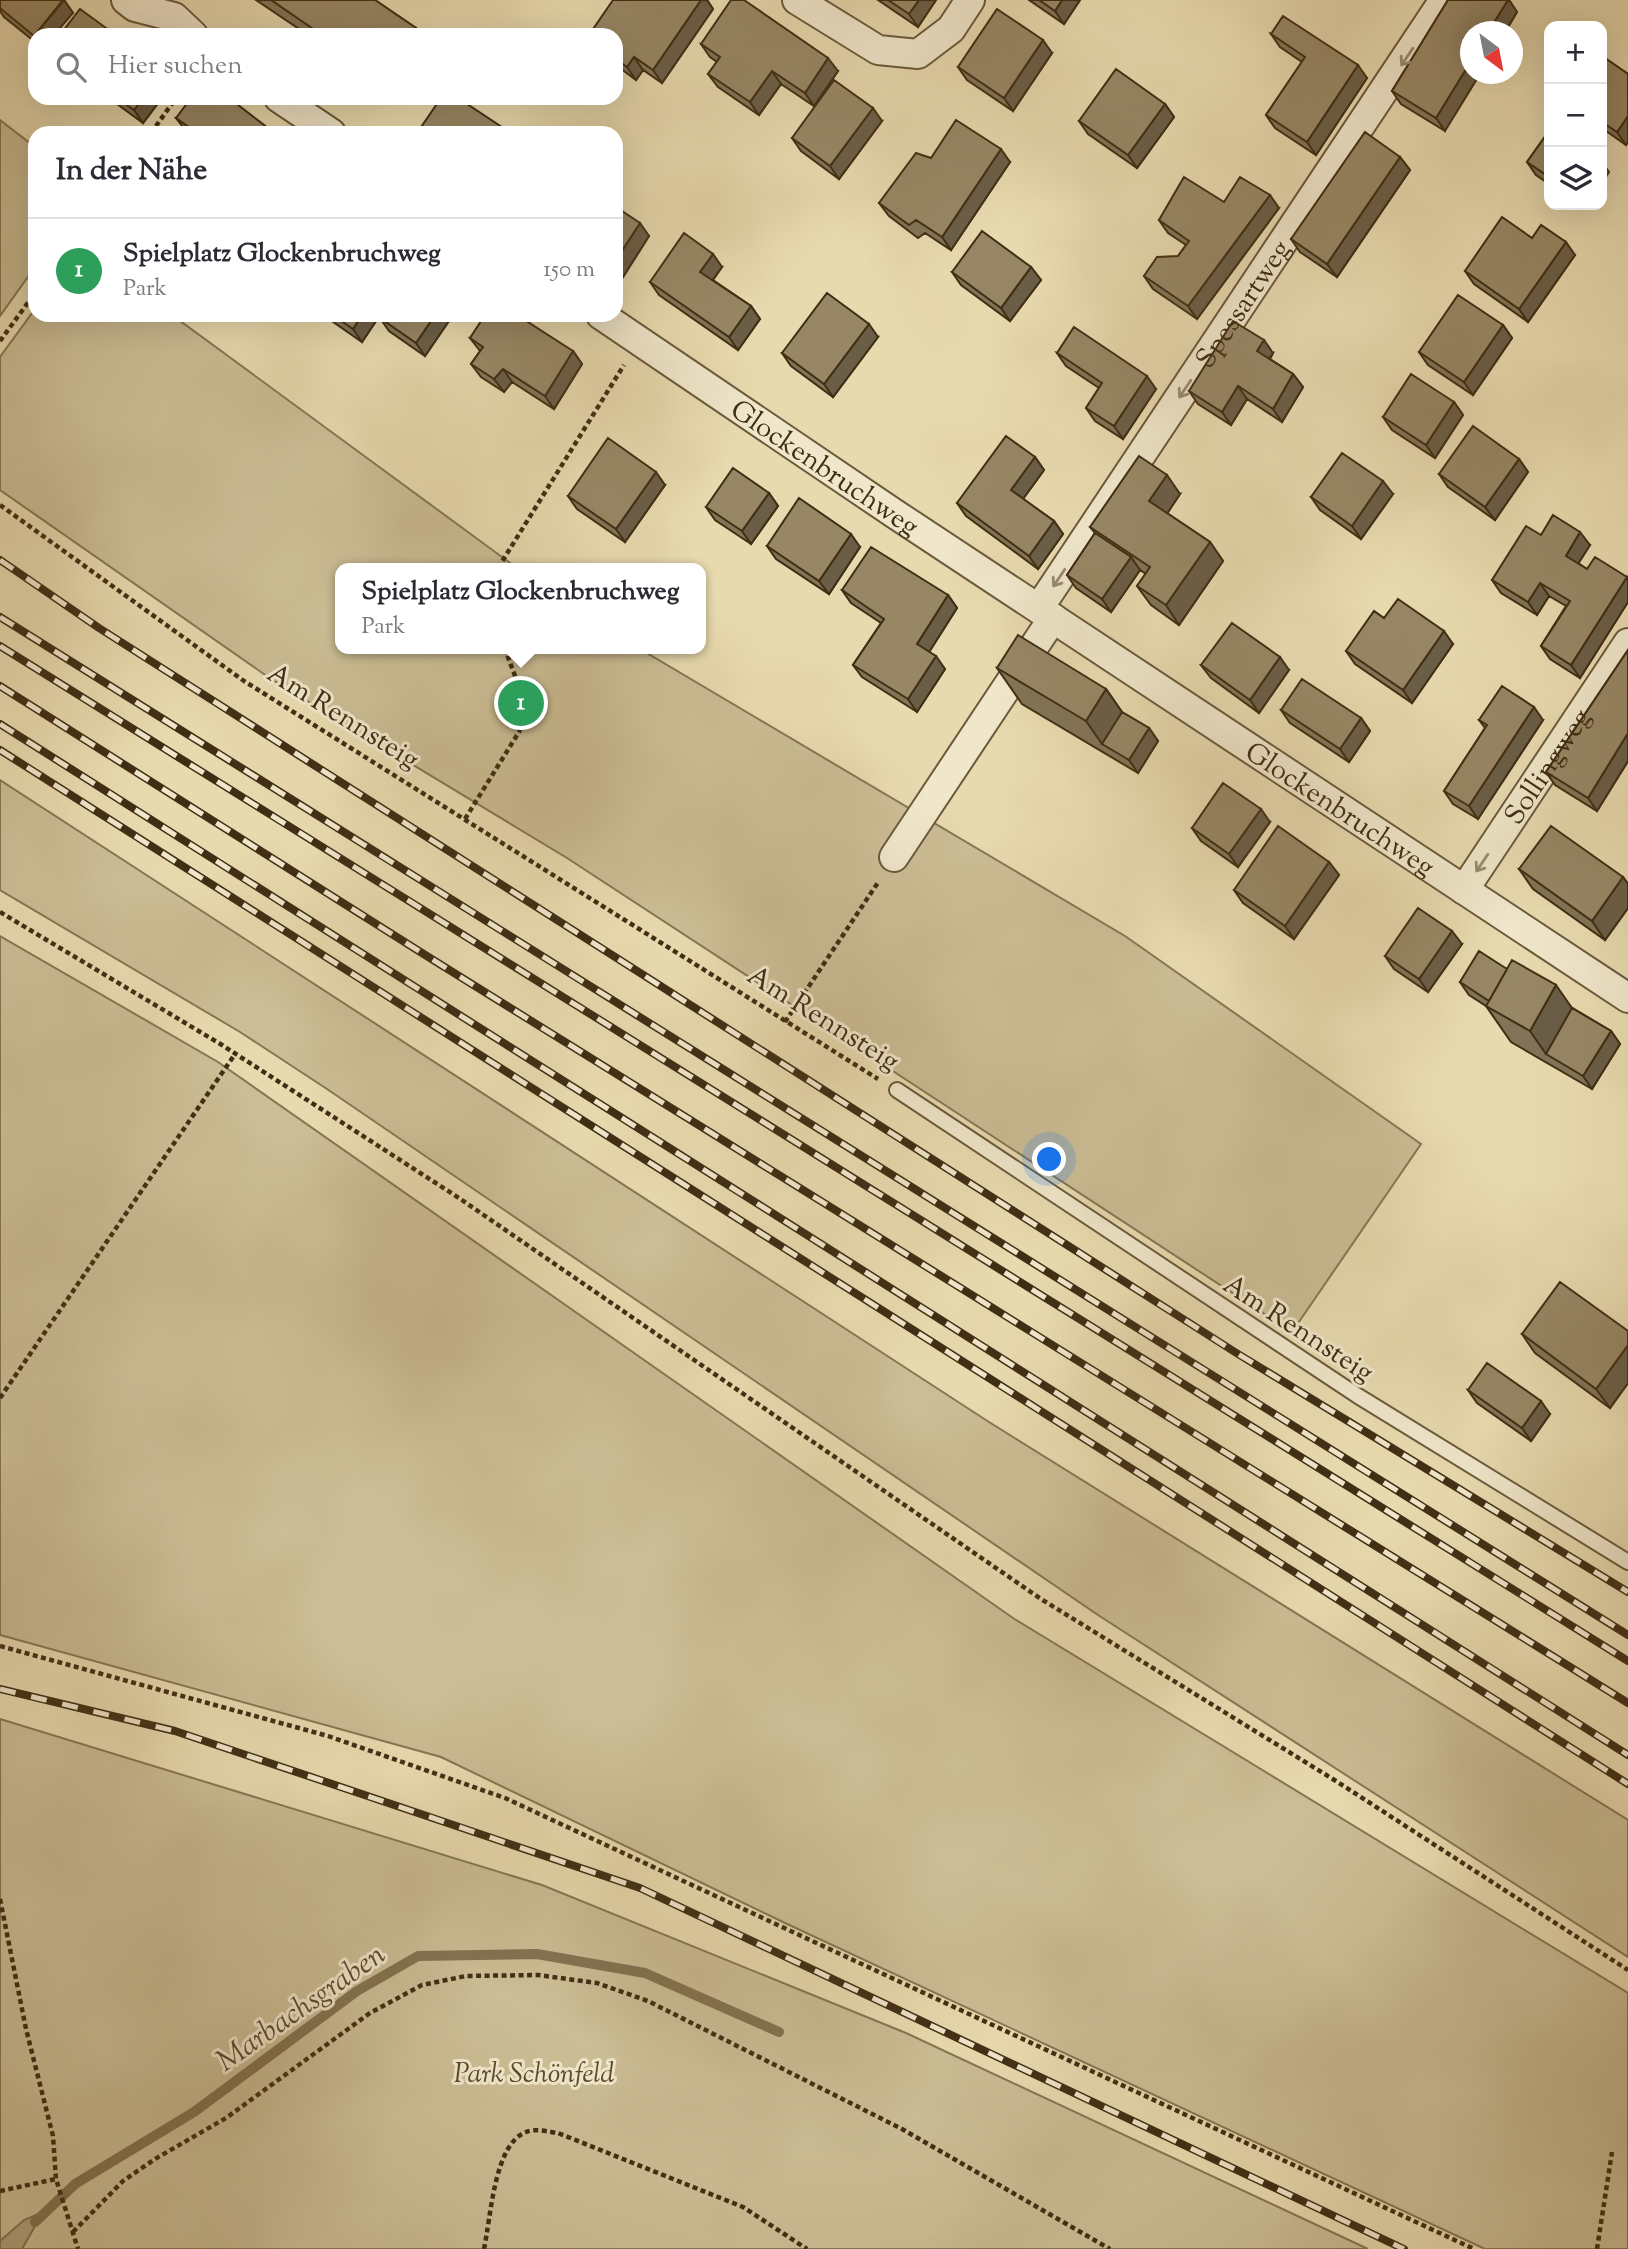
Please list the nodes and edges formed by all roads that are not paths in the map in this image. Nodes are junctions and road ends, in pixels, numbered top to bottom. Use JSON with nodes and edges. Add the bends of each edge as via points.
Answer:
{"nodes":[{"id":1,"x":126,"y":0,"type":"edge"},
{"id":2,"x":797,"y":0,"type":"edge"},
{"id":3,"x":970,"y":0,"type":"edge"},
{"id":4,"x":1444,"y":0,"type":"edge"},
{"id":5,"x":182,"y":17,"type":"edge"},
{"id":6,"x":289,"y":105,"type":"edge"},
{"id":7,"x":321,"y":126,"type":"edge"},
{"id":8,"x":612,"y":322,"type":"edge"},
{"id":9,"x":1046,"y":613,"type":"junction"},
{"id":10,"x":1628,"y":643,"type":"edge"},
{"id":11,"x":894,"y":857,"type":"road end"},
{"id":12,"x":1464,"y":890,"type":"junction"},
{"id":13,"x":1628,"y":998,"type":"edge"},
{"id":14,"x":897,"y":1090,"type":"road end"},
{"id":15,"x":1628,"y":1562,"type":"edge"}],
"edges":[{"from":1,"to":5,"type":"street","via":[[135,7]]},
{"from":2,"to":3,"type":"street","via":[[878,50],[918,54],[950,29]]},
{"from":4,"to":9,"type":"street","name":"Spessartweg","one_way":true},
{"from":6,"to":7,"type":"street"},
{"from":8,"to":9,"type":"street","name":"Glockenbruchweg"},
{"from":9,"to":11,"type":"street"},
{"from":9,"to":12,"type":"street","name":"Glockenbruchweg"},
{"from":10,"to":12,"type":"street","name":"Sollingweg","one_way":true},
{"from":12,"to":13,"type":"street","name":"Glockenbruchweg"},
{"from":14,"to":15,"type":"lane","name":"Am Rennsteig","via":[[1358,1396]]}]}
